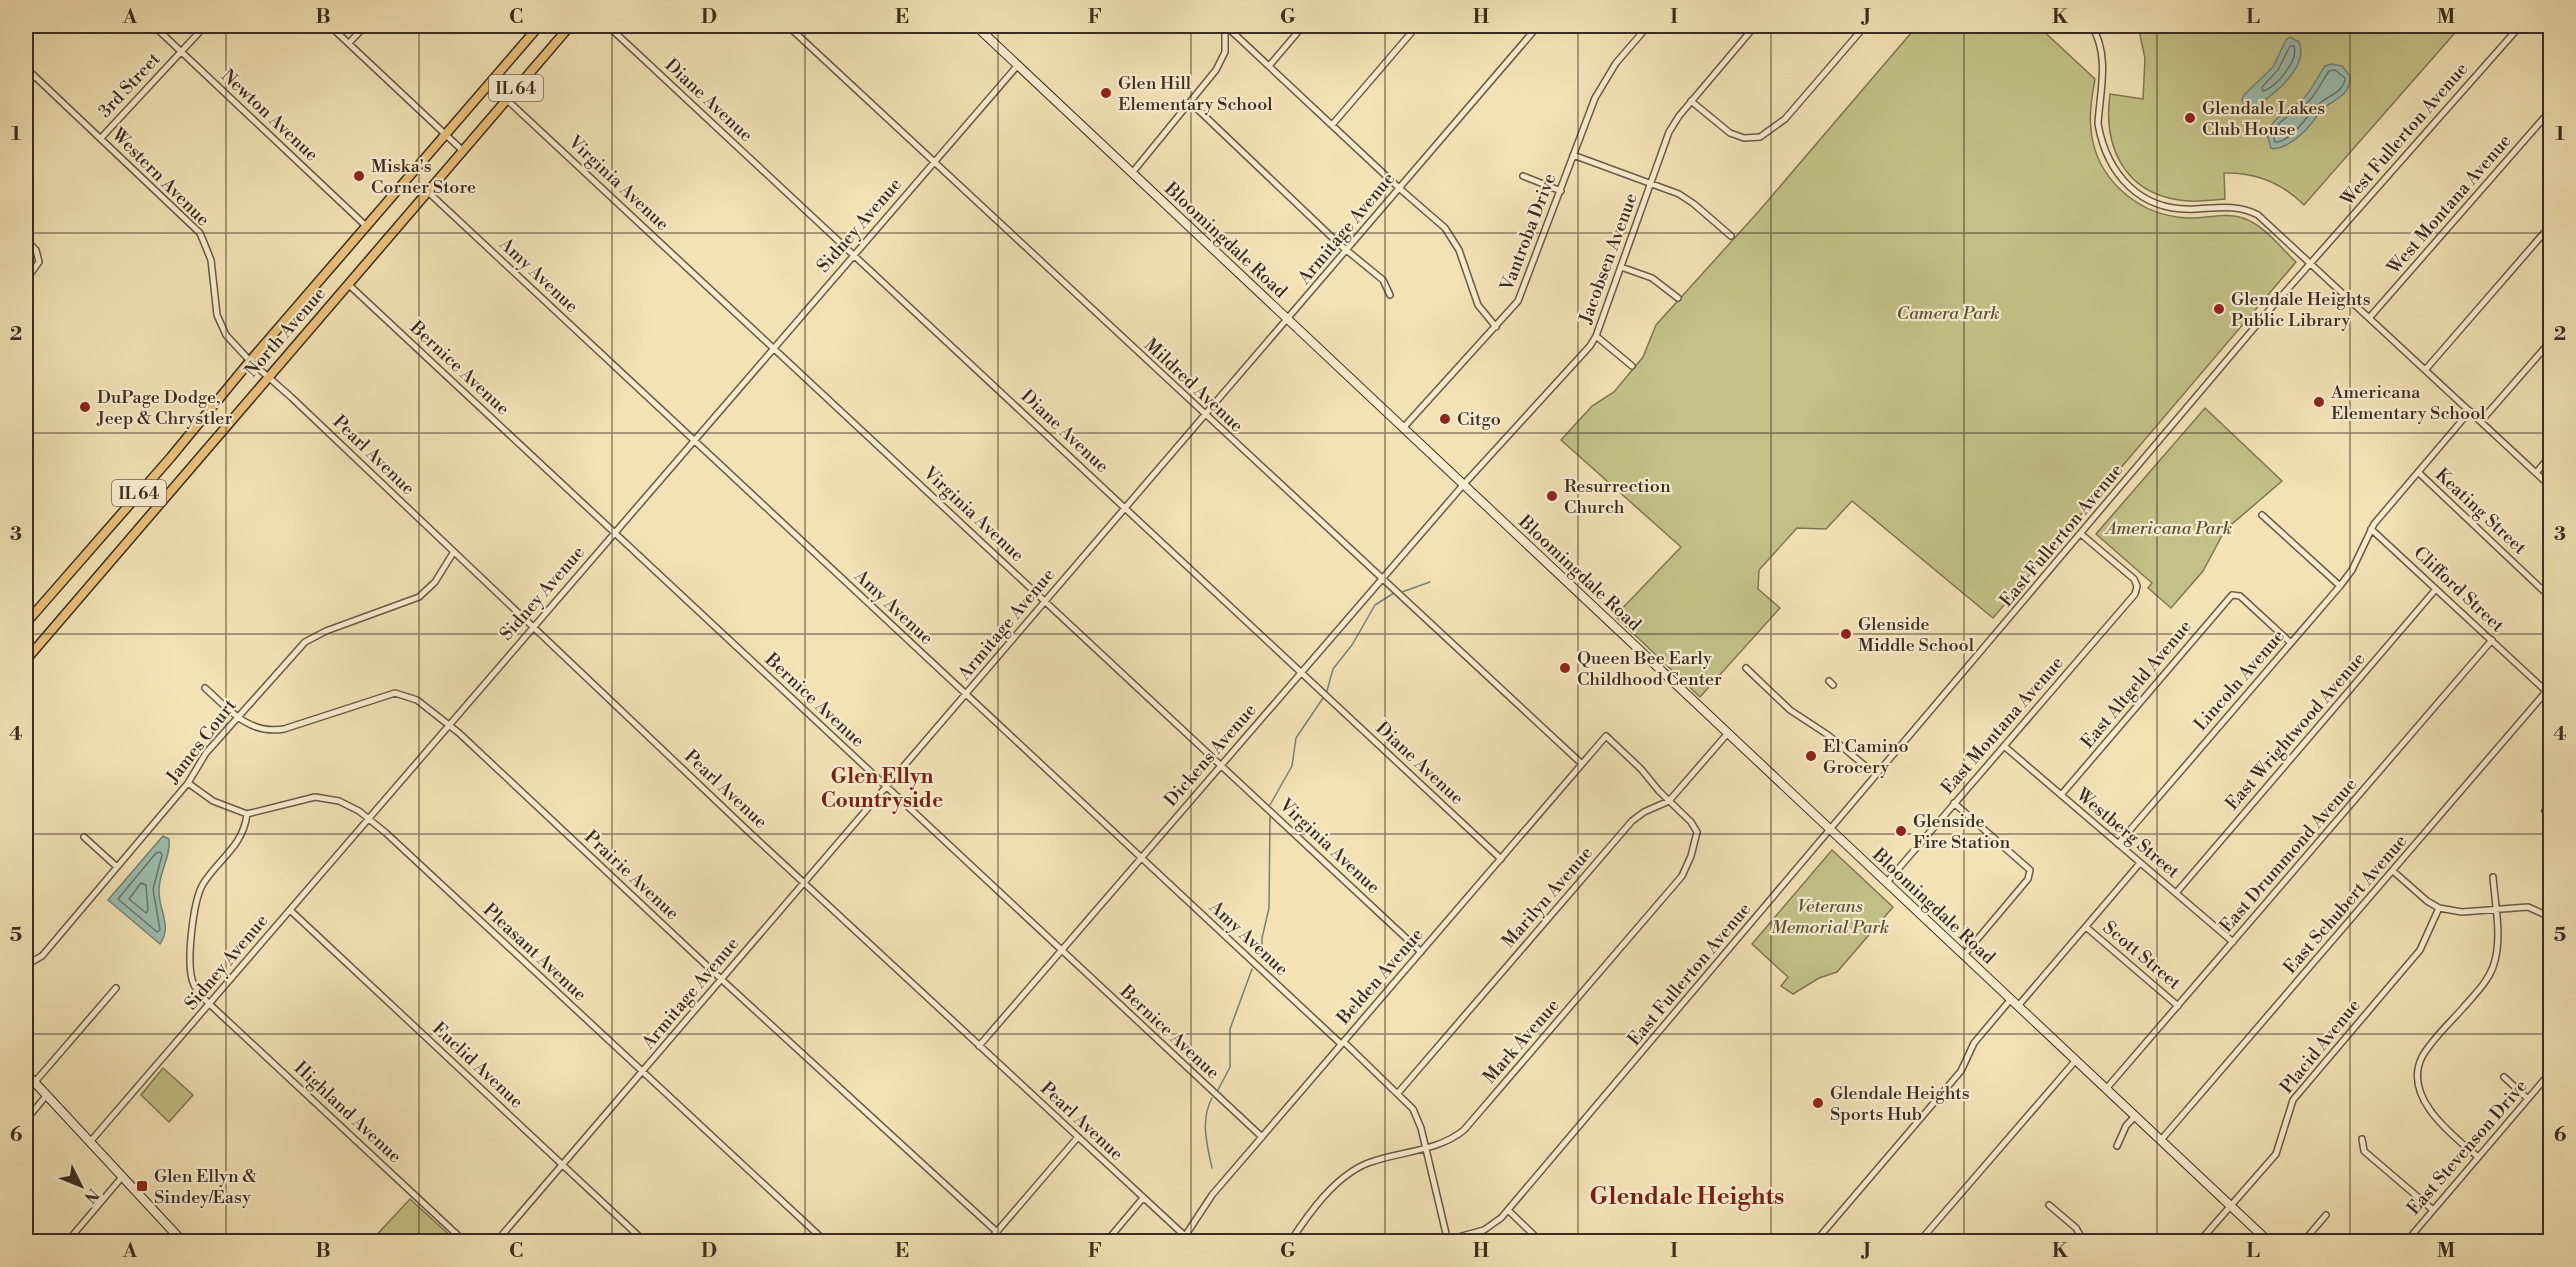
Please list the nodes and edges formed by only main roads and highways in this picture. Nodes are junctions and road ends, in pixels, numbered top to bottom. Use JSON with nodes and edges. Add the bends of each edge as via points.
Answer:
{"nodes":[{"id":1,"x":538,"y":26,"type":"edge"},
{"id":2,"x":570,"y":26,"type":"edge"},
{"id":3,"x":976,"y":26,"type":"edge"},
{"id":4,"x":26,"y":623,"type":"edge"},
{"id":5,"x":26,"y":660,"type":"edge"},
{"id":6,"x":26,"y":1073,"type":"edge"},
{"id":7,"x":183,"y":1242,"type":"edge"},
{"id":8,"x":2269,"y":1242,"type":"edge"}],
"edges":[{"from":1,"to":4,"type":"main road","name":"North Avenue","number":"IL 64"},
{"from":2,"to":5,"type":"main road","name":"North Avenue","number":"IL 64"},
{"from":3,"to":8,"type":"main road","name":"Bloomingdale Road"},
{"from":6,"to":7,"type":"main road"}]}
